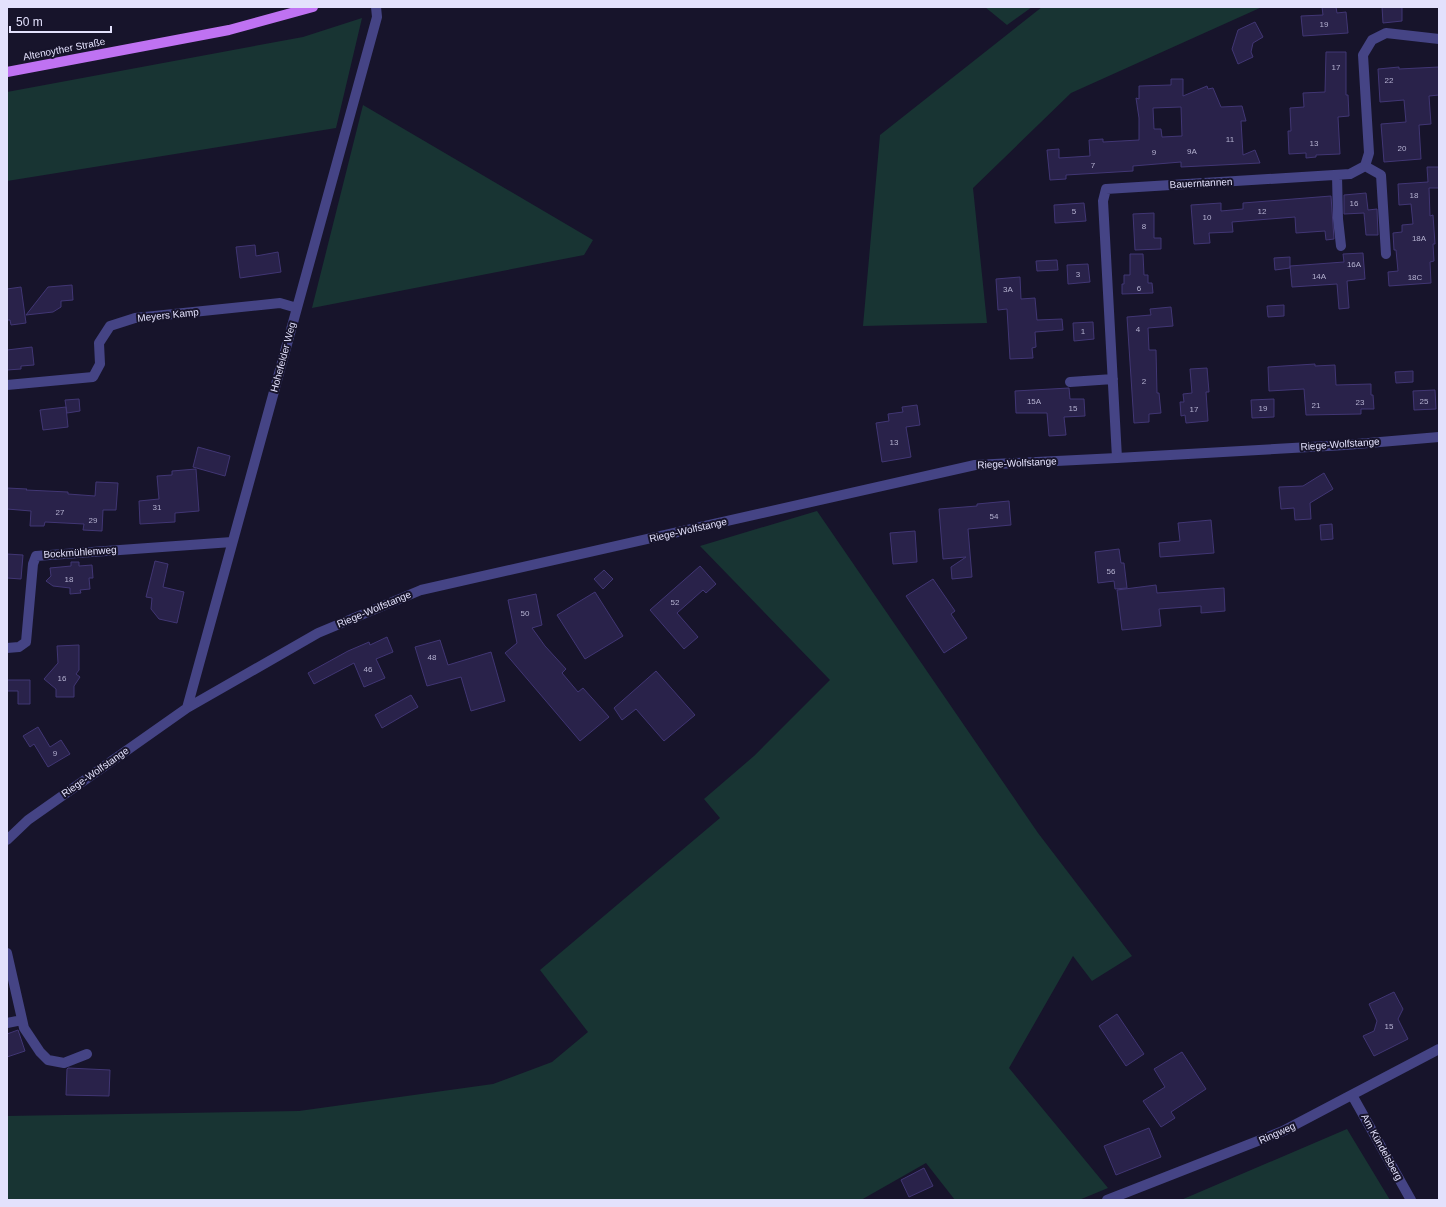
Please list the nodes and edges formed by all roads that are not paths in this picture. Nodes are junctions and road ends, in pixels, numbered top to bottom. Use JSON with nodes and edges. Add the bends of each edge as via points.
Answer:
{"nodes":[{"id":1,"x":313,"y":7,"type":"edge"},
{"id":2,"x":376,"y":7,"type":"edge"},
{"id":3,"x":1439,"y":39,"type":"edge"},
{"id":4,"x":7,"y":72,"type":"edge"},
{"id":5,"x":1365,"y":166,"type":"junction"},
{"id":6,"x":1337,"y":175,"type":"junction"},
{"id":7,"x":1341,"y":246,"type":"dead end"},
{"id":8,"x":1386,"y":254,"type":"dead end"},
{"id":9,"x":297,"y":308,"type":"junction"},
{"id":10,"x":1113,"y":379,"type":"junction"},
{"id":11,"x":1070,"y":382,"type":"dead end"},
{"id":12,"x":7,"y":385,"type":"edge"},
{"id":13,"x":1439,"y":437,"type":"edge"},
{"id":14,"x":1117,"y":458,"type":"junction"},
{"id":15,"x":232,"y":542,"type":"junction"},
{"id":16,"x":7,"y":648,"type":"edge"},
{"id":17,"x":187,"y":708,"type":"junction"},
{"id":18,"x":7,"y":840,"type":"edge"},
{"id":19,"x":7,"y":953,"type":"edge"},
{"id":20,"x":22,"y":1020,"type":"junction"},
{"id":21,"x":7,"y":1023,"type":"edge"},
{"id":22,"x":1439,"y":1049,"type":"edge"},
{"id":23,"x":87,"y":1054,"type":"dead end"},
{"id":24,"x":1352,"y":1095,"type":"junction"},
{"id":25,"x":1107,"y":1200,"type":"edge"},
{"id":26,"x":1411,"y":1200,"type":"edge"}],
"edges":[{"from":1,"to":4,"type":"main road","name":"Altenoyther Straße","via":[[229,30]]},
{"from":2,"to":9,"type":"street","name":"Hohefelder Weg","via":[[377,17]]},
{"from":3,"to":5,"type":"street","via":[[1386,34],[1372,40],[1362,55],[1369,153]]},
{"from":5,"to":6,"type":"street","name":"Bauerntannen","via":[[1350,174]]},
{"from":5,"to":8,"type":"street","via":[[1381,175]]},
{"from":6,"to":7,"type":"street"},
{"from":6,"to":10,"type":"street","name":"Bauerntannen","via":[[1106,189],[1103,201]]},
{"from":9,"to":12,"type":"street","name":"Meyers Kamp","via":[[280,303],[135,318],[110,326],[99,343],[100,364],[93,377]]},
{"from":9,"to":15,"type":"street","name":"Hohefelder Weg"},
{"from":10,"to":11,"type":"street"},
{"from":10,"to":14,"type":"street","name":"Bauerntannen"},
{"from":13,"to":14,"type":"street","name":"Riege-Wolfstange"},
{"from":14,"to":17,"type":"street","name":"Riege-Wolfstange","via":[[975,465],[421,590],[318,633]]},
{"from":15,"to":16,"type":"street","name":"Bockmühlenweg","via":[[36,556],[33,564],[26,642],[19,647]]},
{"from":15,"to":17,"type":"street","name":"Hohefelder Weg"},
{"from":17,"to":18,"type":"street","name":"Riege-Wolfstange","via":[[28,820]]},
{"from":19,"to":20,"type":"street"},
{"from":20,"to":21,"type":"street"},
{"from":20,"to":23,"type":"street","via":[[32,1043],[48,1060],[64,1063]]},
{"from":22,"to":24,"type":"street","name":"Ringweg"},
{"from":24,"to":25,"type":"street","name":"Ringweg","via":[[1283,1131]]},
{"from":24,"to":26,"type":"street","name":"Am Kündelsberg"}]}
